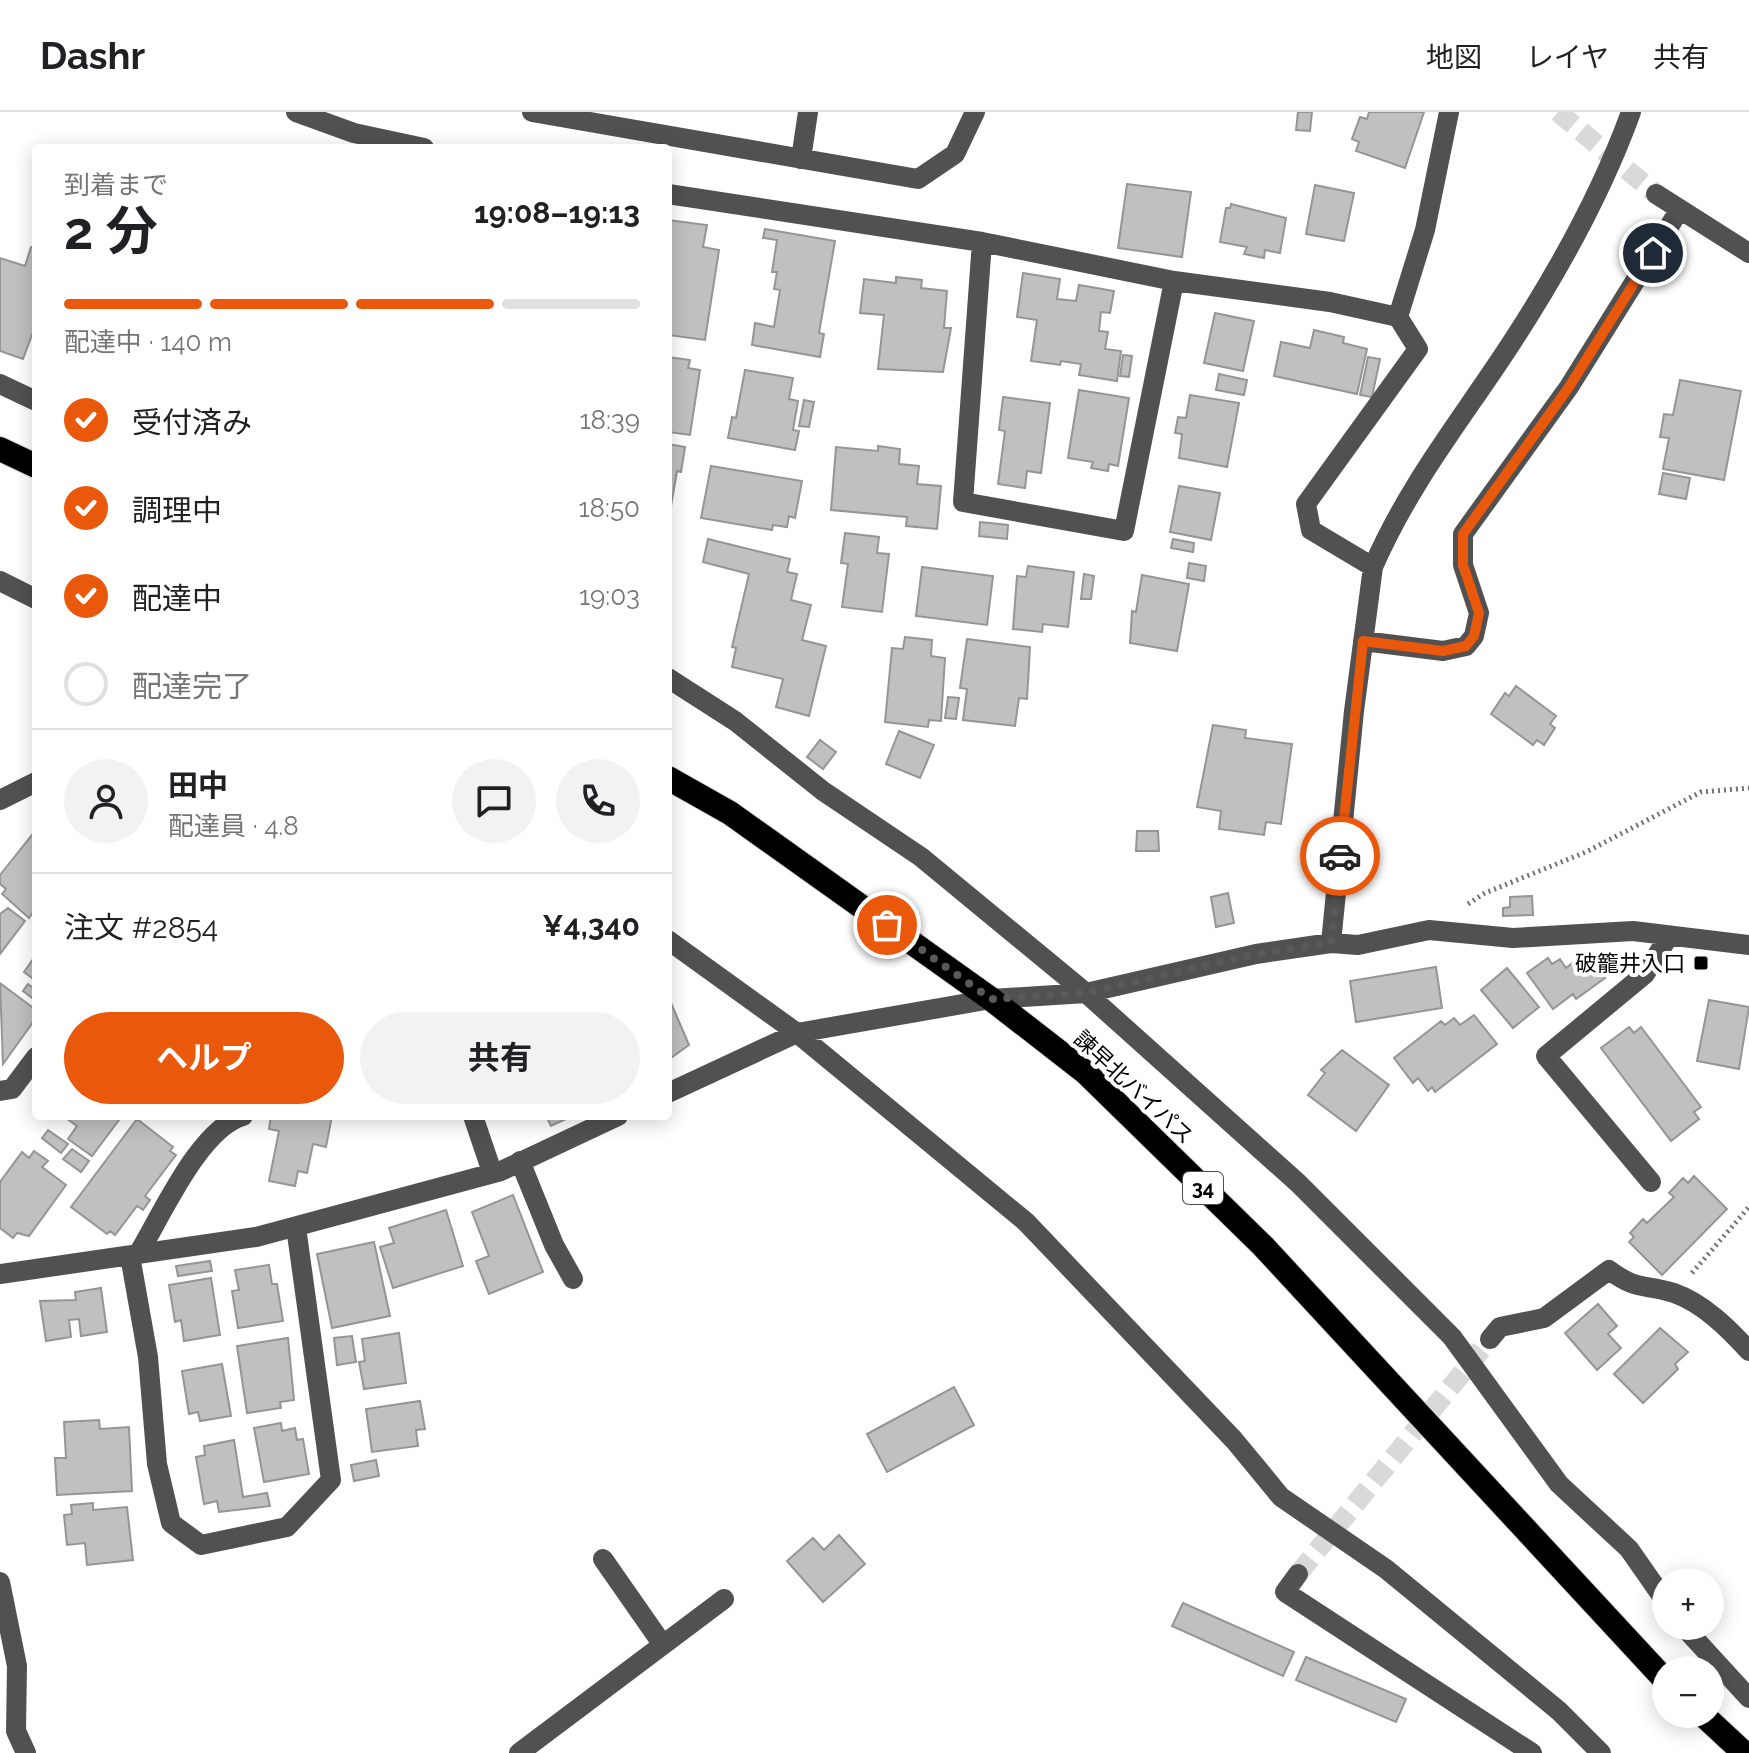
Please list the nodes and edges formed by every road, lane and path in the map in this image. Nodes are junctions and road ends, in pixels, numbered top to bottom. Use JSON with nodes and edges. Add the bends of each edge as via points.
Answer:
{"nodes":[{"id":1,"x":296,"y":112,"type":"edge"},
{"id":2,"x":532,"y":112,"type":"edge"},
{"id":3,"x":808,"y":112,"type":"edge"},
{"id":4,"x":975,"y":112,"type":"edge"},
{"id":5,"x":1449,"y":112,"type":"edge"},
{"id":6,"x":1631,"y":112,"type":"edge"},
{"id":7,"x":609,"y":119,"type":"edge"},
{"id":8,"x":405,"y":144,"type":"edge"},
{"id":9,"x":801,"y":159,"type":"junction"},
{"id":10,"x":1656,"y":194,"type":"tunnel mouth"},
{"id":11,"x":672,"y":195,"type":"edge"},
{"id":12,"x":1680,"y":209,"type":"junction"},
{"id":13,"x":982,"y":242,"type":"junction"},
{"id":14,"x":1749,"y":253,"type":"edge"},
{"id":15,"x":1174,"y":281,"type":"junction"},
{"id":16,"x":1398,"y":317,"type":"junction"},
{"id":17,"x":0,"y":384,"type":"edge"},
{"id":18,"x":32,"y":399,"type":"edge"},
{"id":19,"x":0,"y":449,"type":"edge"},
{"id":20,"x":32,"y":464,"type":"edge"},
{"id":21,"x":1373,"y":567,"type":"junction"},
{"id":22,"x":0,"y":581,"type":"edge"},
{"id":23,"x":32,"y":597,"type":"edge"},
{"id":24,"x":1363,"y":641,"type":"junction"},
{"id":25,"x":672,"y":681,"type":"edge"},
{"id":26,"x":672,"y":780,"type":"edge"},
{"id":27,"x":32,"y":784,"type":"edge"},
{"id":28,"x":1749,"y":788,"type":"edge"},
{"id":29,"x":0,"y":800,"type":"edge"},
{"id":30,"x":1429,"y":930,"type":"junction"},
{"id":31,"x":1669,"y":936,"type":"junction"},
{"id":32,"x":672,"y":943,"type":"edge"},
{"id":33,"x":1331,"y":943,"type":"junction"},
{"id":34,"x":1749,"y":945,"type":"edge"},
{"id":35,"x":1086,"y":993,"type":"junction"},
{"id":36,"x":991,"y":999,"type":"junction"},
{"id":37,"x":797,"y":1033,"type":"junction"},
{"id":38,"x":32,"y":1062,"type":"edge"},
{"id":39,"x":0,"y":1091,"type":"edge"},
{"id":40,"x":672,"y":1091,"type":"edge"},
{"id":41,"x":229,"y":1120,"type":"edge"},
{"id":42,"x":474,"y":1120,"type":"edge"},
{"id":43,"x":609,"y":1120,"type":"edge"},
{"id":44,"x":520,"y":1161,"type":"junction"},
{"id":45,"x":492,"y":1172,"type":"junction"},
{"id":46,"x":1651,"y":1182,"type":"dead end"},
{"id":47,"x":1749,"y":1207,"type":"edge"},
{"id":48,"x":296,"y":1227,"type":"junction"},
{"id":49,"x":134,"y":1255,"type":"junction"},
{"id":50,"x":0,"y":1274,"type":"edge"},
{"id":51,"x":573,"y":1279,"type":"dead end"},
{"id":52,"x":1675,"y":1293,"type":"junction"},
{"id":53,"x":1490,"y":1339,"type":"tunnel mouth"},
{"id":54,"x":1749,"y":1351,"type":"edge"},
{"id":55,"x":603,"y":1559,"type":"dead end"},
{"id":56,"x":1298,"y":1574,"type":"tunnel mouth"},
{"id":57,"x":0,"y":1582,"type":"edge"},
{"id":58,"x":1652,"y":1582,"type":"edge"},
{"id":59,"x":724,"y":1599,"type":"dead end"},
{"id":60,"x":1696,"y":1640,"type":"edge"},
{"id":61,"x":663,"y":1645,"type":"junction"},
{"id":62,"x":1652,"y":1666,"type":"edge"},
{"id":63,"x":1749,"y":1698,"type":"edge"},
{"id":64,"x":1717,"y":1728,"type":"edge"},
{"id":65,"x":26,"y":1753,"type":"edge"},
{"id":66,"x":519,"y":1753,"type":"edge"},
{"id":67,"x":1532,"y":1753,"type":"edge"},
{"id":68,"x":1601,"y":1753,"type":"edge"},
{"id":69,"x":1744,"y":1753,"type":"edge"}],
"edges":[{"from":1,"to":8,"type":"street"},
{"from":2,"to":7,"type":"street"},
{"from":3,"to":9,"type":"street"},
{"from":4,"to":9,"type":"street","via":[[955,154],[918,179]]},
{"from":5,"to":16,"type":"street","via":[[1425,230]]},
{"from":6,"to":21,"type":"street","via":[[1550,281],[1426,465]]},
{"from":7,"to":9,"type":"street"},
{"from":10,"to":12,"type":"street"},
{"from":11,"to":13,"type":"street"},
{"from":12,"to":14,"type":"street"},
{"from":12,"to":24,"type":"street","via":[[1569,387],[1463,534],[1463,565],[1479,613],[1474,636],[1466,646],[1443,651]]},
{"from":13,"to":15,"type":"street"},
{"from":13,"to":15,"type":"street","via":[[963,502],[1124,531]]},
{"from":15,"to":16,"type":"street","via":[[1330,302]]},
{"from":16,"to":21,"type":"street","via":[[1418,349],[1306,504],[1311,530]]},
{"from":17,"to":18,"type":"street"},
{"from":19,"to":20,"type":"highway"},
{"from":21,"to":24,"type":"street"},
{"from":22,"to":23,"type":"street"},
{"from":24,"to":33,"type":"street"},
{"from":25,"to":35,"type":"street","via":[[921,857]]},
{"from":26,"to":36,"type":"highway","name":"諫早北バイパス","number":"34","via":[[730,813]]},
{"from":27,"to":29,"type":"street"},
{"from":28,"to":30,"type":"path","via":[[1701,792],[1586,852],[1485,893]]},
{"from":30,"to":31,"type":"street","via":[[1513,938],[1633,931]]},
{"from":30,"to":33,"type":"street","via":[[1358,945]]},
{"from":31,"to":34,"type":"street"},
{"from":31,"to":46,"type":"street","via":[[1645,974],[1546,1056]]},
{"from":32,"to":37,"type":"street"},
{"from":33,"to":35,"type":"street","via":[[1256,954]]},
{"from":35,"to":36,"type":"street"},
{"from":35,"to":58,"type":"street","via":[[1298,1183],[1452,1337],[1559,1484],[1629,1549]]},
{"from":36,"to":37,"type":"street"},
{"from":36,"to":62,"type":"highway","name":"諫早北バイパス","number":"34","via":[[1085,1072],[1263,1246]]},
{"from":37,"to":40,"type":"street"},
{"from":37,"to":68,"type":"street","via":[[1026,1222],[1234,1440],[1281,1497],[1386,1569],[1559,1711]]},
{"from":38,"to":39,"type":"street","via":[[12,1089]]},
{"from":41,"to":49,"type":"street","via":[[207,1140]]},
{"from":42,"to":45,"type":"street"},
{"from":43,"to":44,"type":"street"},
{"from":44,"to":45,"type":"street"},
{"from":44,"to":51,"type":"street"},
{"from":45,"to":48,"type":"street"},
{"from":47,"to":52,"type":"path"},
{"from":48,"to":49,"type":"street"},
{"from":48,"to":49,"type":"street","via":[[331,1480],[287,1527],[201,1545],[171,1523],[157,1464]]},
{"from":49,"to":50,"type":"street"},
{"from":52,"to":53,"type":"street","via":[[1630,1285],[1609,1270],[1544,1318],[1500,1327]]},
{"from":52,"to":54,"type":"street","via":[[1729,1330]]},
{"from":55,"to":61,"type":"street"},
{"from":56,"to":67,"type":"street","via":[[1285,1592]]},
{"from":57,"to":65,"type":"street","via":[[17,1666],[16,1731]]},
{"from":59,"to":61,"type":"street"},
{"from":60,"to":63,"type":"street"},
{"from":61,"to":66,"type":"street"},
{"from":64,"to":69,"type":"highway"}]}
